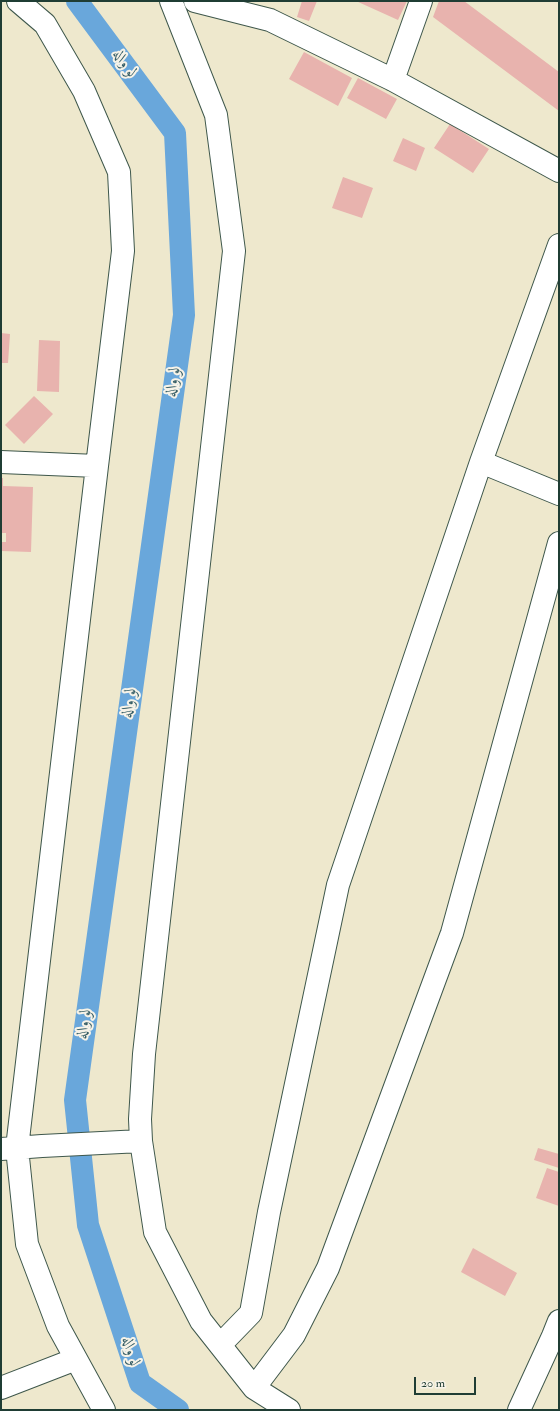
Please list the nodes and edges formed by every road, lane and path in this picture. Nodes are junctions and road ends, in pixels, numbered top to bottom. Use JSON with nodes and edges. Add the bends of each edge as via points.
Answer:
{"nodes":[{"id":1,"x":18,"y":1,"type":"edge"},
{"id":2,"x":172,"y":1,"type":"edge"},
{"id":3,"x":195,"y":1,"type":"edge"},
{"id":4,"x":421,"y":1,"type":"edge"},
{"id":5,"x":393,"y":80,"type":"junction"},
{"id":6,"x":559,"y":171,"type":"edge"},
{"id":7,"x":559,"y":245,"type":"edge"},
{"id":8,"x":1,"y":462,"type":"edge"},
{"id":9,"x":481,"y":462,"type":"junction"},
{"id":10,"x":97,"y":466,"type":"junction"},
{"id":11,"x":559,"y":494,"type":"edge"},
{"id":12,"x":559,"y":543,"type":"edge"},
{"id":13,"x":133,"y":1142,"type":"junction"},
{"id":14,"x":9,"y":1148,"type":"edge"},
{"id":15,"x":559,"y":1322,"type":"edge"},
{"id":16,"x":220,"y":1345,"type":"junction"},
{"id":17,"x":76,"y":1359,"type":"junction"},
{"id":18,"x":1,"y":1388,"type":"edge"},
{"id":19,"x":254,"y":1388,"type":"junction"},
{"id":20,"x":104,"y":1410,"type":"edge"},
{"id":21,"x":289,"y":1410,"type":"edge"},
{"id":22,"x":519,"y":1410,"type":"edge"}],
"edges":[{"from":1,"to":10,"type":"street","via":[[45,24],[84,91],[119,172],[123,251]]},
{"from":2,"to":13,"type":"street","via":[[216,115],[234,251],[144,1054],[140,1119]]},
{"from":3,"to":5,"type":"street","via":[[270,20]]},
{"from":4,"to":5,"type":"street"},
{"from":5,"to":6,"type":"street"},
{"from":7,"to":9,"type":"street"},
{"from":8,"to":10,"type":"street"},
{"from":9,"to":11,"type":"street"},
{"from":9,"to":16,"type":"street","via":[[338,885],[250,1314]]},
{"from":10,"to":14,"type":"street","via":[[38,975]]},
{"from":12,"to":19,"type":"street","via":[[452,933],[328,1268],[294,1335]]},
{"from":13,"to":14,"type":"street"},
{"from":13,"to":16,"type":"street","via":[[155,1232],[201,1320]]},
{"from":14,"to":17,"type":"street","via":[[27,1244],[58,1326]]},
{"from":15,"to":22,"type":"street"},
{"from":16,"to":19,"type":"street"},
{"from":17,"to":18,"type":"street"},
{"from":17,"to":20,"type":"street"},
{"from":19,"to":21,"type":"street"}]}
